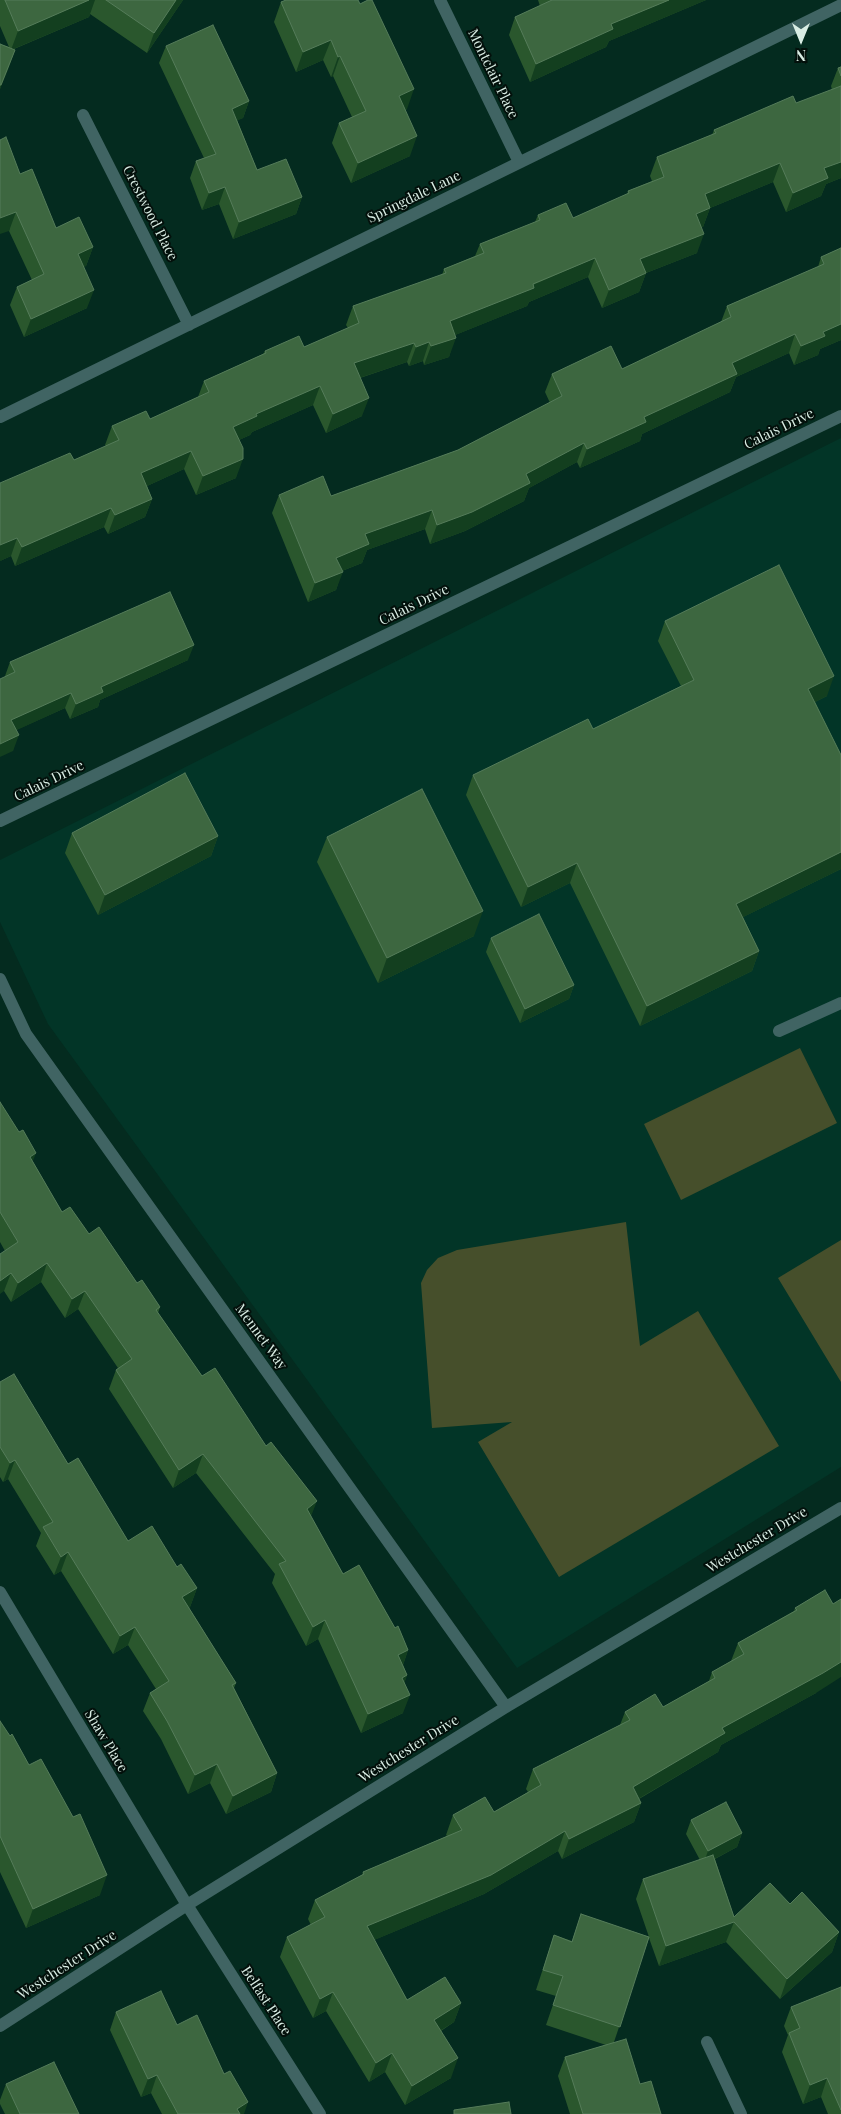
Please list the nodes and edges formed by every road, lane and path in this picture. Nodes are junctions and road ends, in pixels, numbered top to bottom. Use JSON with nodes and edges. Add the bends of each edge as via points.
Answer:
{"nodes":[{"id":1,"x":440,"y":0,"type":"edge"},
{"id":2,"x":841,"y":6,"type":"edge"},
{"id":3,"x":83,"y":115,"type":"dead end"},
{"id":4,"x":519,"y":162,"type":"junction"},
{"id":5,"x":189,"y":325,"type":"junction"},
{"id":6,"x":841,"y":416,"type":"edge"},
{"id":7,"x":0,"y":417,"type":"edge"},
{"id":8,"x":0,"y":821,"type":"edge"},
{"id":9,"x":0,"y":980,"type":"edge"},
{"id":10,"x":841,"y":1003,"type":"edge"},
{"id":11,"x":780,"y":1032,"type":"dead end"},
{"id":12,"x":841,"y":1508,"type":"edge"},
{"id":13,"x":0,"y":1592,"type":"edge"},
{"id":14,"x":506,"y":1706,"type":"junction"},
{"id":15,"x":187,"y":1905,"type":"junction"},
{"id":16,"x":0,"y":2026,"type":"edge"},
{"id":17,"x":707,"y":2042,"type":"dead end"},
{"id":18,"x":320,"y":2114,"type":"edge"},
{"id":19,"x":740,"y":2114,"type":"edge"}],
"edges":[{"from":1,"to":4,"type":"street","name":"Montclair Place"},
{"from":2,"to":4,"type":"street","name":"Springdale Lane"},
{"from":3,"to":5,"type":"street","name":"Crestwood Place"},
{"from":4,"to":5,"type":"street","name":"Springdale Lane"},
{"from":5,"to":7,"type":"street","name":"Springdale Lane"},
{"from":6,"to":8,"type":"street","name":"Calais Drive"},
{"from":9,"to":14,"type":"street","name":"Mennet Way","via":[[26,1034]]},
{"from":10,"to":11,"type":"street"},
{"from":12,"to":14,"type":"street","name":"Westchester Drive"},
{"from":13,"to":15,"type":"street","name":"Shaw Place"},
{"from":14,"to":15,"type":"street","name":"Westchester Drive"},
{"from":15,"to":16,"type":"street","name":"Westchester Drive"},
{"from":15,"to":18,"type":"street","name":"Belfast Place"},
{"from":17,"to":19,"type":"street"}]}
